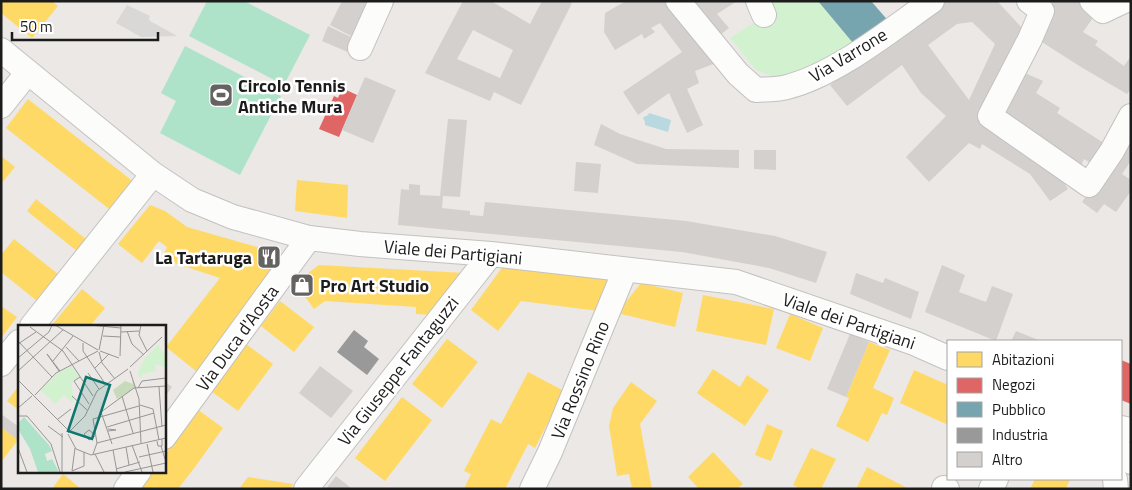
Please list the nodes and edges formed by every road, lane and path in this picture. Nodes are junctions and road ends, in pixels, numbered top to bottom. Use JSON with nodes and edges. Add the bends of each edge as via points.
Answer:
{"nodes":[{"id":1,"x":381,"y":1,"type":"edge"},
{"id":2,"x":678,"y":1,"type":"edge"},
{"id":3,"x":932,"y":1,"type":"edge"},
{"id":4,"x":1092,"y":1,"type":"edge"},
{"id":5,"x":1124,"y":1,"type":"edge"},
{"id":6,"x":1040,"y":5,"type":"edge"},
{"id":7,"x":360,"y":48,"type":"dead end"},
{"id":8,"x":1,"y":50,"type":"edge"},
{"id":9,"x":28,"y":72,"type":"junction"},
{"id":10,"x":1,"y":106,"type":"edge"},
{"id":11,"x":1131,"y":116,"type":"edge"},
{"id":12,"x":154,"y":174,"type":"junction"},
{"id":13,"x":309,"y":238,"type":"junction"},
{"id":14,"x":491,"y":254,"type":"junction"},
{"id":15,"x":625,"y":270,"type":"junction"},
{"id":16,"x":33,"y":325,"type":"edge"},
{"id":17,"x":18,"y":343,"type":"edge"},
{"id":18,"x":947,"y":358,"type":"edge"},
{"id":19,"x":1,"y":364,"type":"edge"},
{"id":20,"x":165,"y":436,"type":"edge"},
{"id":21,"x":1122,"y":452,"type":"edge"},
{"id":22,"x":1131,"y":462,"type":"edge"},
{"id":23,"x":138,"y":472,"type":"edge"},
{"id":24,"x":126,"y":489,"type":"edge"},
{"id":25,"x":306,"y":489,"type":"edge"},
{"id":26,"x":532,"y":489,"type":"edge"}],
"edges":[{"from":1,"to":7,"type":"street"},
{"from":2,"to":3,"type":"street","name":"Via Varrone","via":[[738,74],[756,90],[786,88],[817,76],[853,56]]},
{"from":4,"to":5,"type":"street","via":[[1103,11]]},
{"from":6,"to":11,"type":"street","via":[[1030,38],[990,116],[1089,184]]},
{"from":8,"to":9,"type":"street","name":"Viale dei Partigiani"},
{"from":9,"to":10,"type":"street"},
{"from":9,"to":12,"type":"street","name":"Viale dei Partigiani"},
{"from":12,"to":13,"type":"street","name":"Viale dei Partigiani","via":[[192,200],[216,210]]},
{"from":12,"to":16,"type":"street"},
{"from":13,"to":14,"type":"street","name":"Viale dei Partigiani"},
{"from":13,"to":20,"type":"street","name":"Via Duca d'Aosta"},
{"from":14,"to":15,"type":"street","name":"Viale dei Partigiani"},
{"from":14,"to":25,"type":"street","name":"Via Giuseppe Fantaguzzi"},
{"from":15,"to":18,"type":"street","name":"Viale dei Partigiani","via":[[736,282],[914,343]]},
{"from":15,"to":26,"type":"street","name":"Via Rossino Rino"},
{"from":17,"to":19,"type":"street"},
{"from":21,"to":22,"type":"street"},
{"from":23,"to":24,"type":"street"}]}
